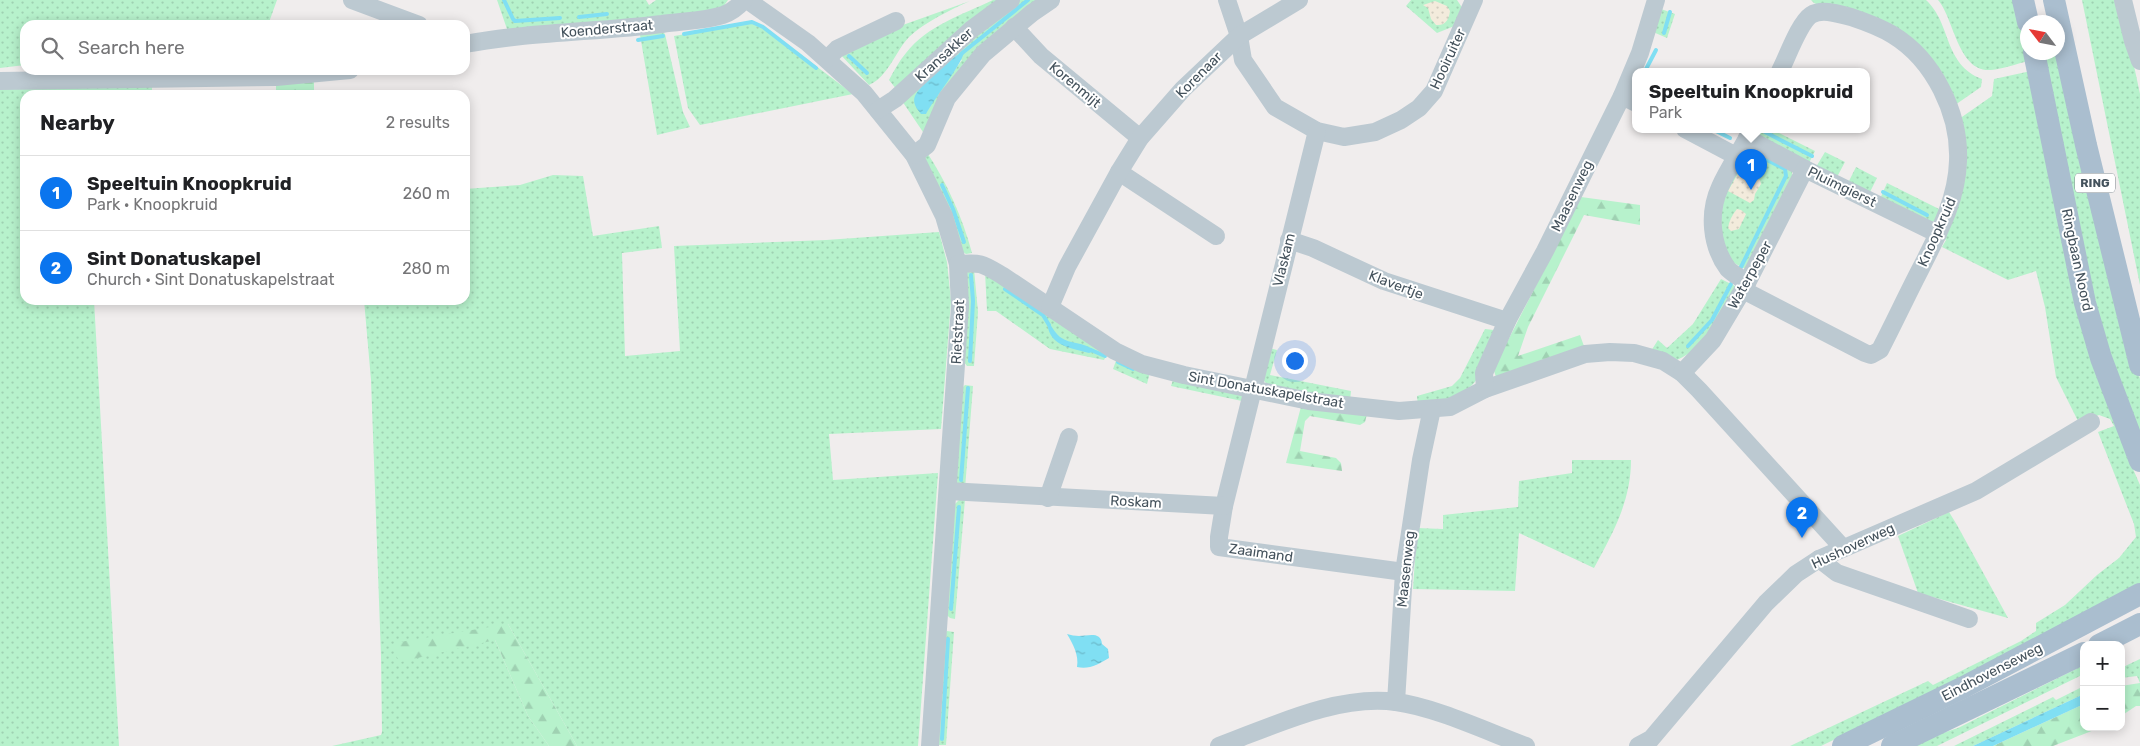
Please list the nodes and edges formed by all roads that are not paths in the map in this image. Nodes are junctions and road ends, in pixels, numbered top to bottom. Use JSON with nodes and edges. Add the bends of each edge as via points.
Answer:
{"nodes":[{"id":1,"x":352,"y":0,"type":"edge"},
{"id":2,"x":746,"y":0,"type":"edge"},
{"id":3,"x":1011,"y":0,"type":"edge"},
{"id":4,"x":1051,"y":0,"type":"edge"},
{"id":5,"x":1227,"y":0,"type":"edge"},
{"id":6,"x":1299,"y":0,"type":"edge"},
{"id":7,"x":1656,"y":0,"type":"edge"},
{"id":8,"x":2024,"y":0,"type":"edge"},
{"id":9,"x":2054,"y":0,"type":"edge"},
{"id":10,"x":2123,"y":0,"type":"edge"},
{"id":11,"x":2132,"y":0,"type":"edge"},
{"id":12,"x":1471,"y":1,"type":"edge"},
{"id":13,"x":2027,"y":15,"type":"edge"},
{"id":14,"x":406,"y":20,"type":"edge"},
{"id":15,"x":896,"y":21,"type":"dead end"},
{"id":16,"x":1014,"y":28,"type":"junction"},
{"id":17,"x":1239,"y":36,"type":"junction"},
{"id":18,"x":2140,"y":36,"type":"edge"},
{"id":19,"x":470,"y":43,"type":"edge"},
{"id":20,"x":827,"y":59,"type":"junction"},
{"id":21,"x":2036,"y":60,"type":"edge"},
{"id":22,"x":2140,"y":62,"type":"edge"},
{"id":23,"x":1636,"y":68,"type":"edge"},
{"id":24,"x":1782,"y":68,"type":"edge"},
{"id":25,"x":304,"y":75,"type":"edge"},
{"id":26,"x":0,"y":80,"type":"edge"},
{"id":27,"x":1632,"y":86,"type":"edge"},
{"id":28,"x":1629,"y":99,"type":"edge"},
{"id":29,"x":878,"y":110,"type":"junction"},
{"id":30,"x":1317,"y":131,"type":"junction"},
{"id":31,"x":1693,"y":133,"type":"edge"},
{"id":32,"x":1749,"y":133,"type":"edge"},
{"id":33,"x":1140,"y":138,"type":"junction"},
{"id":34,"x":914,"y":155,"type":"junction"},
{"id":35,"x":1736,"y":156,"type":"junction"},
{"id":36,"x":1805,"y":169,"type":"junction"},
{"id":37,"x":1119,"y":172,"type":"junction"},
{"id":38,"x":1938,"y":234,"type":"junction"},
{"id":39,"x":1216,"y":236,"type":"dead end"},
{"id":40,"x":1289,"y":240,"type":"junction"},
{"id":41,"x":958,"y":264,"type":"junction"},
{"id":42,"x":1745,"y":286,"type":"junction"},
{"id":43,"x":1050,"y":307,"type":"junction"},
{"id":44,"x":1506,"y":321,"type":"junction"},
{"id":45,"x":2140,"y":365,"type":"edge"},
{"id":46,"x":1682,"y":373,"type":"junction"},
{"id":47,"x":1254,"y":389,"type":"junction"},
{"id":48,"x":1485,"y":389,"type":"junction"},
{"id":49,"x":1432,"y":409,"type":"junction"},
{"id":50,"x":2091,"y":422,"type":"dead end"},
{"id":51,"x":1069,"y":438,"type":"dead end"},
{"id":52,"x":2140,"y":462,"type":"edge"},
{"id":53,"x":948,"y":491,"type":"junction"},
{"id":54,"x":1048,"y":498,"type":"junction"},
{"id":55,"x":1224,"y":506,"type":"junction"},
{"id":56,"x":1843,"y":548,"type":"junction"},
{"id":57,"x":1819,"y":559,"type":"junction"},
{"id":58,"x":1404,"y":572,"type":"junction"},
{"id":59,"x":2140,"y":594,"type":"edge"},
{"id":60,"x":2140,"y":615,"type":"edge"},
{"id":61,"x":1969,"y":619,"type":"dead end"},
{"id":62,"x":2140,"y":624,"type":"edge"},
{"id":63,"x":2140,"y":632,"type":"edge"},
{"id":64,"x":2105,"y":641,"type":"edge"},
{"id":65,"x":2106,"y":641,"type":"edge"},
{"id":66,"x":2112,"y":641,"type":"edge"},
{"id":67,"x":2080,"y":655,"type":"edge"},
{"id":68,"x":1396,"y":702,"type":"junction"},
{"id":69,"x":930,"y":746,"type":"edge"},
{"id":70,"x":1219,"y":746,"type":"edge"},
{"id":71,"x":1526,"y":746,"type":"edge"},
{"id":72,"x":1638,"y":746,"type":"edge"},
{"id":73,"x":1843,"y":746,"type":"edge"},
{"id":74,"x":1892,"y":746,"type":"edge"}],
"edges":[{"from":1,"to":14,"type":"street"},
{"from":2,"to":19,"type":"street","name":"Koenderstraat","via":[[733,11],[696,20],[505,37]]},
{"from":2,"to":20,"type":"street","name":"Rietstraat"},
{"from":3,"to":29,"type":"street","name":"Kransakker"},
{"from":4,"to":16,"type":"street","name":"Kransakker"},
{"from":5,"to":17,"type":"street","name":"Hooiruiter"},
{"from":6,"to":17,"type":"street","name":"Korenaar"},
{"from":7,"to":23,"type":"street","name":"Maasenweg"},
{"from":8,"to":13,"type":"main road"},
{"from":9,"to":45,"type":"main road","number":"RING"},
{"from":10,"to":22,"type":"street"},
{"from":11,"to":18,"type":"street"},
{"from":12,"to":30,"type":"street","name":"Hooiruiter","via":[[1434,91],[1419,108],[1375,132],[1344,137]]},
{"from":15,"to":20,"type":"street","via":[[837,50]]},
{"from":16,"to":33,"type":"street","name":"Korenmijt","via":[[1041,56]]},
{"from":16,"to":34,"type":"street","name":"Kransakker","via":[[983,54],[947,98],[927,145]]},
{"from":17,"to":30,"type":"street","name":"Hooiruiter","via":[[1243,60],[1275,107]]},
{"from":17,"to":33,"type":"street","name":"Korenaar","via":[[1183,88]]},
{"from":20,"to":29,"type":"street","name":"Rietstraat"},
{"from":21,"to":52,"type":"main road","name":"Ringbaan Noord","number":"RING","via":[[2085,303],[2101,358]]},
{"from":24,"to":38,"type":"street","name":"Knoopkruid","via":[[1805,21],[1822,11],[1878,26],[1912,49],[1942,90],[1956,135],[1957,184]]},
{"from":25,"to":26,"type":"street","via":[[276,78]]},
{"from":27,"to":28,"type":"street","name":"Maasenweg"},
{"from":28,"to":44,"type":"street","name":"Maasenweg"},
{"from":29,"to":34,"type":"street","name":"Rietstraat"},
{"from":30,"to":40,"type":"street","name":"Vlaskam"},
{"from":31,"to":35,"type":"street"},
{"from":32,"to":35,"type":"street","name":"Knoopkruid"},
{"from":32,"to":36,"type":"street","name":"Pluimgierst"},
{"from":33,"to":37,"type":"street","name":"Korenaar"},
{"from":34,"to":41,"type":"street","name":"Rietstraat","via":[[944,216]]},
{"from":35,"to":42,"type":"street","name":"Knoopkruid","via":[[1717,196],[1713,214],[1714,237],[1722,258]]},
{"from":36,"to":38,"type":"street","name":"Pluimgierst"},
{"from":36,"to":42,"type":"street","name":"Waterpeper"},
{"from":37,"to":39,"type":"street"},
{"from":37,"to":43,"type":"street","name":"Korenaar","via":[[1067,267]]},
{"from":38,"to":42,"type":"street","name":"Knoopkruid","via":[[1876,354],[1865,354]]},
{"from":40,"to":44,"type":"street","name":"Klavertje","via":[[1384,281]]},
{"from":40,"to":47,"type":"street","name":"Vlaskam"},
{"from":41,"to":43,"type":"street","name":"Sint Donatuskapelstraat","via":[[977,262]]},
{"from":41,"to":53,"type":"street","name":"Rietstraat","via":[[960,306]]},
{"from":42,"to":46,"type":"street","name":"Waterpeper","via":[[1713,340]]},
{"from":43,"to":47,"type":"street","name":"Sint Donatuskapelstraat","via":[[1115,351],[1142,364]]},
{"from":44,"to":48,"type":"street","name":"Maasenweg","via":[[1484,373]]},
{"from":46,"to":48,"type":"street","name":"Sint Donatuskapelstraat","via":[[1663,361],[1634,353],[1585,354]]},
{"from":46,"to":56,"type":"street","name":"Sint Donatuskapelstraat"},
{"from":47,"to":49,"type":"street","name":"Sint Donatuskapelstraat","via":[[1309,400],[1399,411]]},
{"from":47,"to":55,"type":"street","name":"Zaaimand"},
{"from":48,"to":49,"type":"street","name":"Sint Donatuskapelstraat","via":[[1450,407]]},
{"from":49,"to":58,"type":"street","name":"Maasenweg"},
{"from":50,"to":56,"type":"street","name":"Hushoverweg","via":[[1976,491]]},
{"from":51,"to":54,"type":"street"},
{"from":53,"to":54,"type":"street","name":"Roskam"},
{"from":53,"to":69,"type":"street","name":"Rietstraat"},
{"from":54,"to":55,"type":"street","name":"Roskam"},
{"from":55,"to":58,"type":"street","name":"Zaaimand","via":[[1220,547]]},
{"from":56,"to":57,"type":"street","name":"Hushoverweg"},
{"from":57,"to":61,"type":"street","via":[[1837,573]]},
{"from":57,"to":72,"type":"street","name":"Hushoverweg","via":[[1796,574],[1766,603],[1651,739]]},
{"from":58,"to":68,"type":"street","name":"Maasenweg"},
{"from":59,"to":73,"type":"main road","name":"Eindhovenseweg","via":[[1964,687]]},
{"from":60,"to":64,"type":"main road","via":[[2121,625]]},
{"from":62,"to":65,"type":"main road"},
{"from":63,"to":66,"type":"main road","via":[[2128,639]]},
{"from":67,"to":74,"type":"main road","name":"Eindhovenseweg"},
{"from":68,"to":70,"type":"street","via":[[1354,702],[1302,715]]},
{"from":68,"to":71,"type":"street","via":[[1434,712]]}]}
